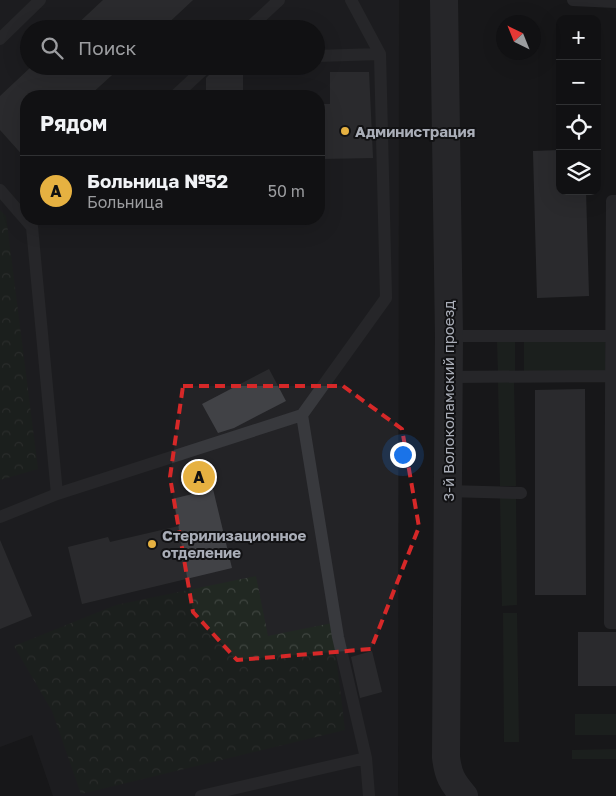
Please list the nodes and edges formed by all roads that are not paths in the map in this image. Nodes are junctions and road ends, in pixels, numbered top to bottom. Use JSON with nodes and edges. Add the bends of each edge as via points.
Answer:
{"nodes":[{"id":1,"x":40,"y":0,"type":"edge"},
{"id":2,"x":280,"y":0,"type":"edge"},
{"id":3,"x":352,"y":0,"type":"edge"},
{"id":4,"x":444,"y":0,"type":"edge"},
{"id":5,"x":573,"y":0,"type":"edge"},
{"id":6,"x":616,"y":2,"type":"edge"},
{"id":7,"x":258,"y":20,"type":"edge"},
{"id":8,"x":0,"y":39,"type":"edge"},
{"id":9,"x":380,"y":54,"type":"junction"},
{"id":10,"x":325,"y":56,"type":"edge"},
{"id":11,"x":197,"y":75,"type":"edge"},
{"id":12,"x":181,"y":90,"type":"edge"},
{"id":13,"x":0,"y":190,"type":"edge"},
{"id":14,"x":616,"y":200,"type":"edge"},
{"id":15,"x":20,"y":208,"type":"edge"},
{"id":16,"x":37,"y":225,"type":"edge"},
{"id":17,"x":449,"y":336,"type":"junction"},
{"id":18,"x":611,"y":336,"type":"junction"},
{"id":19,"x":610,"y":376,"type":"junction"},
{"id":20,"x":448,"y":377,"type":"junction"},
{"id":21,"x":302,"y":414,"type":"junction"},
{"id":22,"x":448,"y":491,"type":"junction"},
{"id":23,"x":521,"y":492,"type":"dead end"},
{"id":24,"x":57,"y":494,"type":"junction"},
{"id":25,"x":0,"y":517,"type":"edge"},
{"id":26,"x":616,"y":623,"type":"edge"},
{"id":27,"x":366,"y":758,"type":"junction"},
{"id":28,"x":201,"y":796,"type":"edge"},
{"id":29,"x":369,"y":796,"type":"edge"},
{"id":30,"x":464,"y":796,"type":"edge"}],
"edges":[{"from":1,"to":8,"type":"lane"},
{"from":2,"to":7,"type":"lane"},
{"from":3,"to":9,"type":"lane"},
{"from":4,"to":17,"type":"street","name":"3-й Волоколамский проезд"},
{"from":5,"to":6,"type":"lane"},
{"from":9,"to":10,"type":"lane"},
{"from":9,"to":21,"type":"lane","via":[[386,298]]},
{"from":11,"to":12,"type":"lane"},
{"from":13,"to":15,"type":"lane"},
{"from":14,"to":18,"type":"lane","via":[[612,201]]},
{"from":16,"to":24,"type":"lane"},
{"from":17,"to":18,"type":"lane"},
{"from":17,"to":20,"type":"street","name":"3-й Волоколамский проезд"},
{"from":18,"to":19,"type":"lane"},
{"from":19,"to":20,"type":"lane"},
{"from":19,"to":26,"type":"lane","via":[[610,623]]},
{"from":20,"to":22,"type":"street","name":"3-й Волоколамский проезд"},
{"from":21,"to":24,"type":"lane"},
{"from":21,"to":27,"type":"lane","via":[[338,637]]},
{"from":22,"to":23,"type":"lane"},
{"from":22,"to":30,"type":"street","name":"3-й Волоколамский проезд","via":[[446,756],[447,770]]},
{"from":24,"to":25,"type":"lane"},
{"from":27,"to":28,"type":"lane"},
{"from":27,"to":29,"type":"lane"}]}
